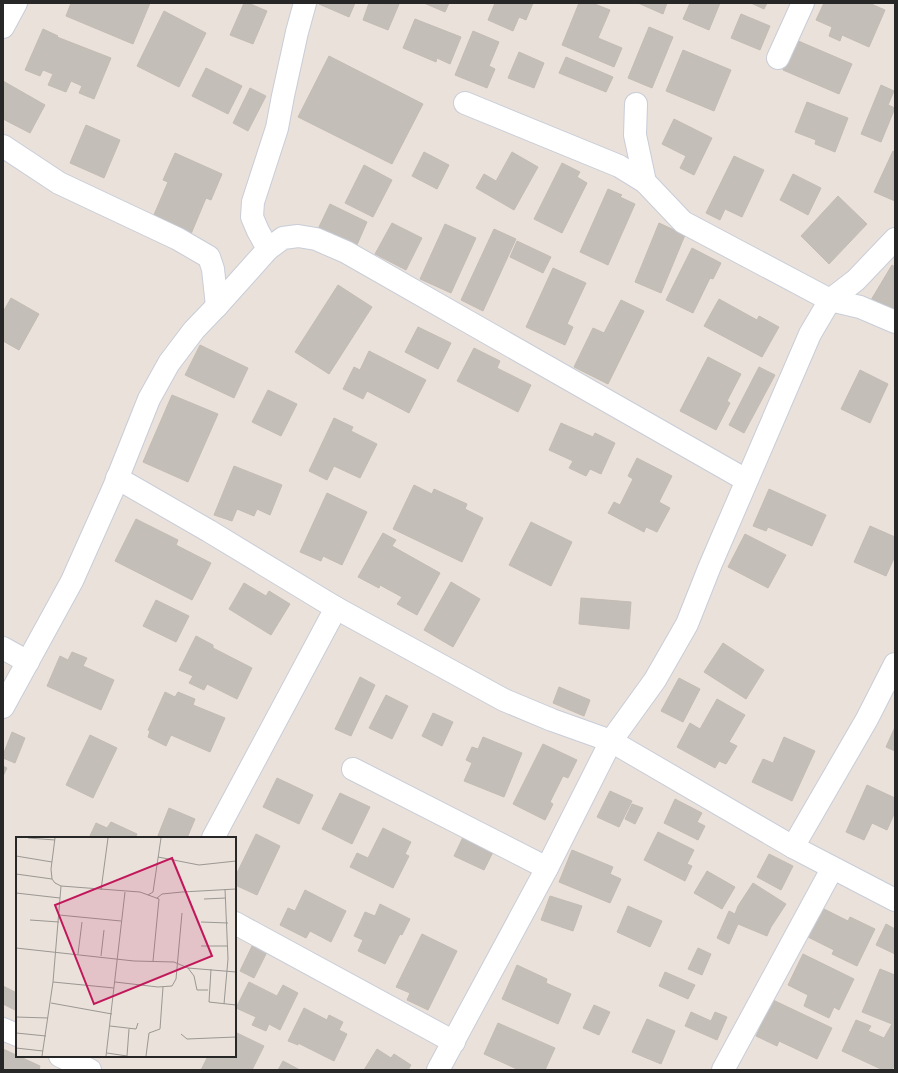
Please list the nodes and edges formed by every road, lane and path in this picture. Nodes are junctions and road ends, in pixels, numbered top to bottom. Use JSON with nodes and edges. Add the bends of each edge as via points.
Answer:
{"nodes":[{"id":1,"x":16,"y":3,"type":"edge"},
{"id":2,"x":305,"y":3,"type":"edge"},
{"id":3,"x":803,"y":3,"type":"edge"},
{"id":4,"x":3,"y":27,"type":"edge"},
{"id":5,"x":778,"y":58,"type":"dead end"},
{"id":6,"x":465,"y":103,"type":"dead end"},
{"id":7,"x":636,"y":104,"type":"dead end"},
{"id":8,"x":3,"y":146,"type":"edge"},
{"id":9,"x":645,"y":182,"type":"junction"},
{"id":10,"x":895,"y":239,"type":"edge"},
{"id":11,"x":268,"y":249,"type":"junction"},
{"id":12,"x":830,"y":300,"type":"junction"},
{"id":13,"x":217,"y":306,"type":"junction"},
{"id":14,"x":895,"y":322,"type":"edge"},
{"id":15,"x":117,"y":478,"type":"junction"},
{"id":16,"x":746,"y":480,"type":"junction"},
{"id":17,"x":336,"y":608,"type":"junction"},
{"id":18,"x":3,"y":648,"type":"edge"},
{"id":19,"x":28,"y":662,"type":"junction"},
{"id":20,"x":895,"y":664,"type":"edge"},
{"id":21,"x":3,"y":707,"type":"edge"},
{"id":22,"x":611,"y":741,"type":"junction"},
{"id":23,"x":353,"y":769,"type":"dead end"},
{"id":24,"x":214,"y":837,"type":"edge"},
{"id":25,"x":794,"y":847,"type":"junction"},
{"id":26,"x":547,"y":868,"type":"junction"},
{"id":27,"x":832,"y":869,"type":"junction"},
{"id":28,"x":895,"y":900,"type":"edge"},
{"id":29,"x":236,"y":925,"type":"edge"},
{"id":30,"x":3,"y":1028,"type":"edge"},
{"id":31,"x":16,"y":1034,"type":"edge"},
{"id":32,"x":454,"y":1042,"type":"junction"},
{"id":33,"x":62,"y":1057,"type":"edge"},
{"id":34,"x":96,"y":1057,"type":"edge"},
{"id":35,"x":90,"y":1070,"type":"edge"},
{"id":36,"x":438,"y":1070,"type":"edge"},
{"id":37,"x":723,"y":1070,"type":"edge"}],
"edges":[{"from":1,"to":4,"type":"street"},
{"from":2,"to":11,"type":"street","via":[[282,96],[277,128],[253,202],[252,217]]},
{"from":3,"to":5,"type":"street"},
{"from":6,"to":9,"type":"street","via":[[619,166]]},
{"from":7,"to":9,"type":"street","via":[[635,134]]},
{"from":8,"to":13,"type":"street","via":[[59,183],[178,239],[209,257],[213,269]]},
{"from":9,"to":12,"type":"street","via":[[683,222]]},
{"from":10,"to":12,"type":"street","via":[[856,280]]},
{"from":11,"to":13,"type":"street"},
{"from":11,"to":16,"type":"street","via":[[283,238],[298,236],[316,239],[346,252]]},
{"from":12,"to":14,"type":"street","via":[[860,307]]},
{"from":12,"to":16,"type":"street","via":[[810,334]]},
{"from":13,"to":15,"type":"street","via":[[194,330],[169,363],[149,399]]},
{"from":15,"to":17,"type":"street"},
{"from":15,"to":19,"type":"street","via":[[72,580]]},
{"from":16,"to":22,"type":"street","via":[[687,624],[654,680]]},
{"from":17,"to":22,"type":"street","via":[[504,700]]},
{"from":17,"to":24,"type":"street"},
{"from":18,"to":19,"type":"street"},
{"from":19,"to":21,"type":"street"},
{"from":20,"to":25,"type":"street","via":[[867,719]]},
{"from":22,"to":25,"type":"street"},
{"from":22,"to":26,"type":"street"},
{"from":23,"to":26,"type":"street"},
{"from":25,"to":27,"type":"street"},
{"from":26,"to":32,"type":"street"},
{"from":27,"to":28,"type":"street"},
{"from":27,"to":37,"type":"street"},
{"from":29,"to":32,"type":"street"},
{"from":30,"to":31,"type":"street"},
{"from":32,"to":36,"type":"street"},
{"from":33,"to":35,"type":"street"},
{"from":34,"to":35,"type":"street"}]}
